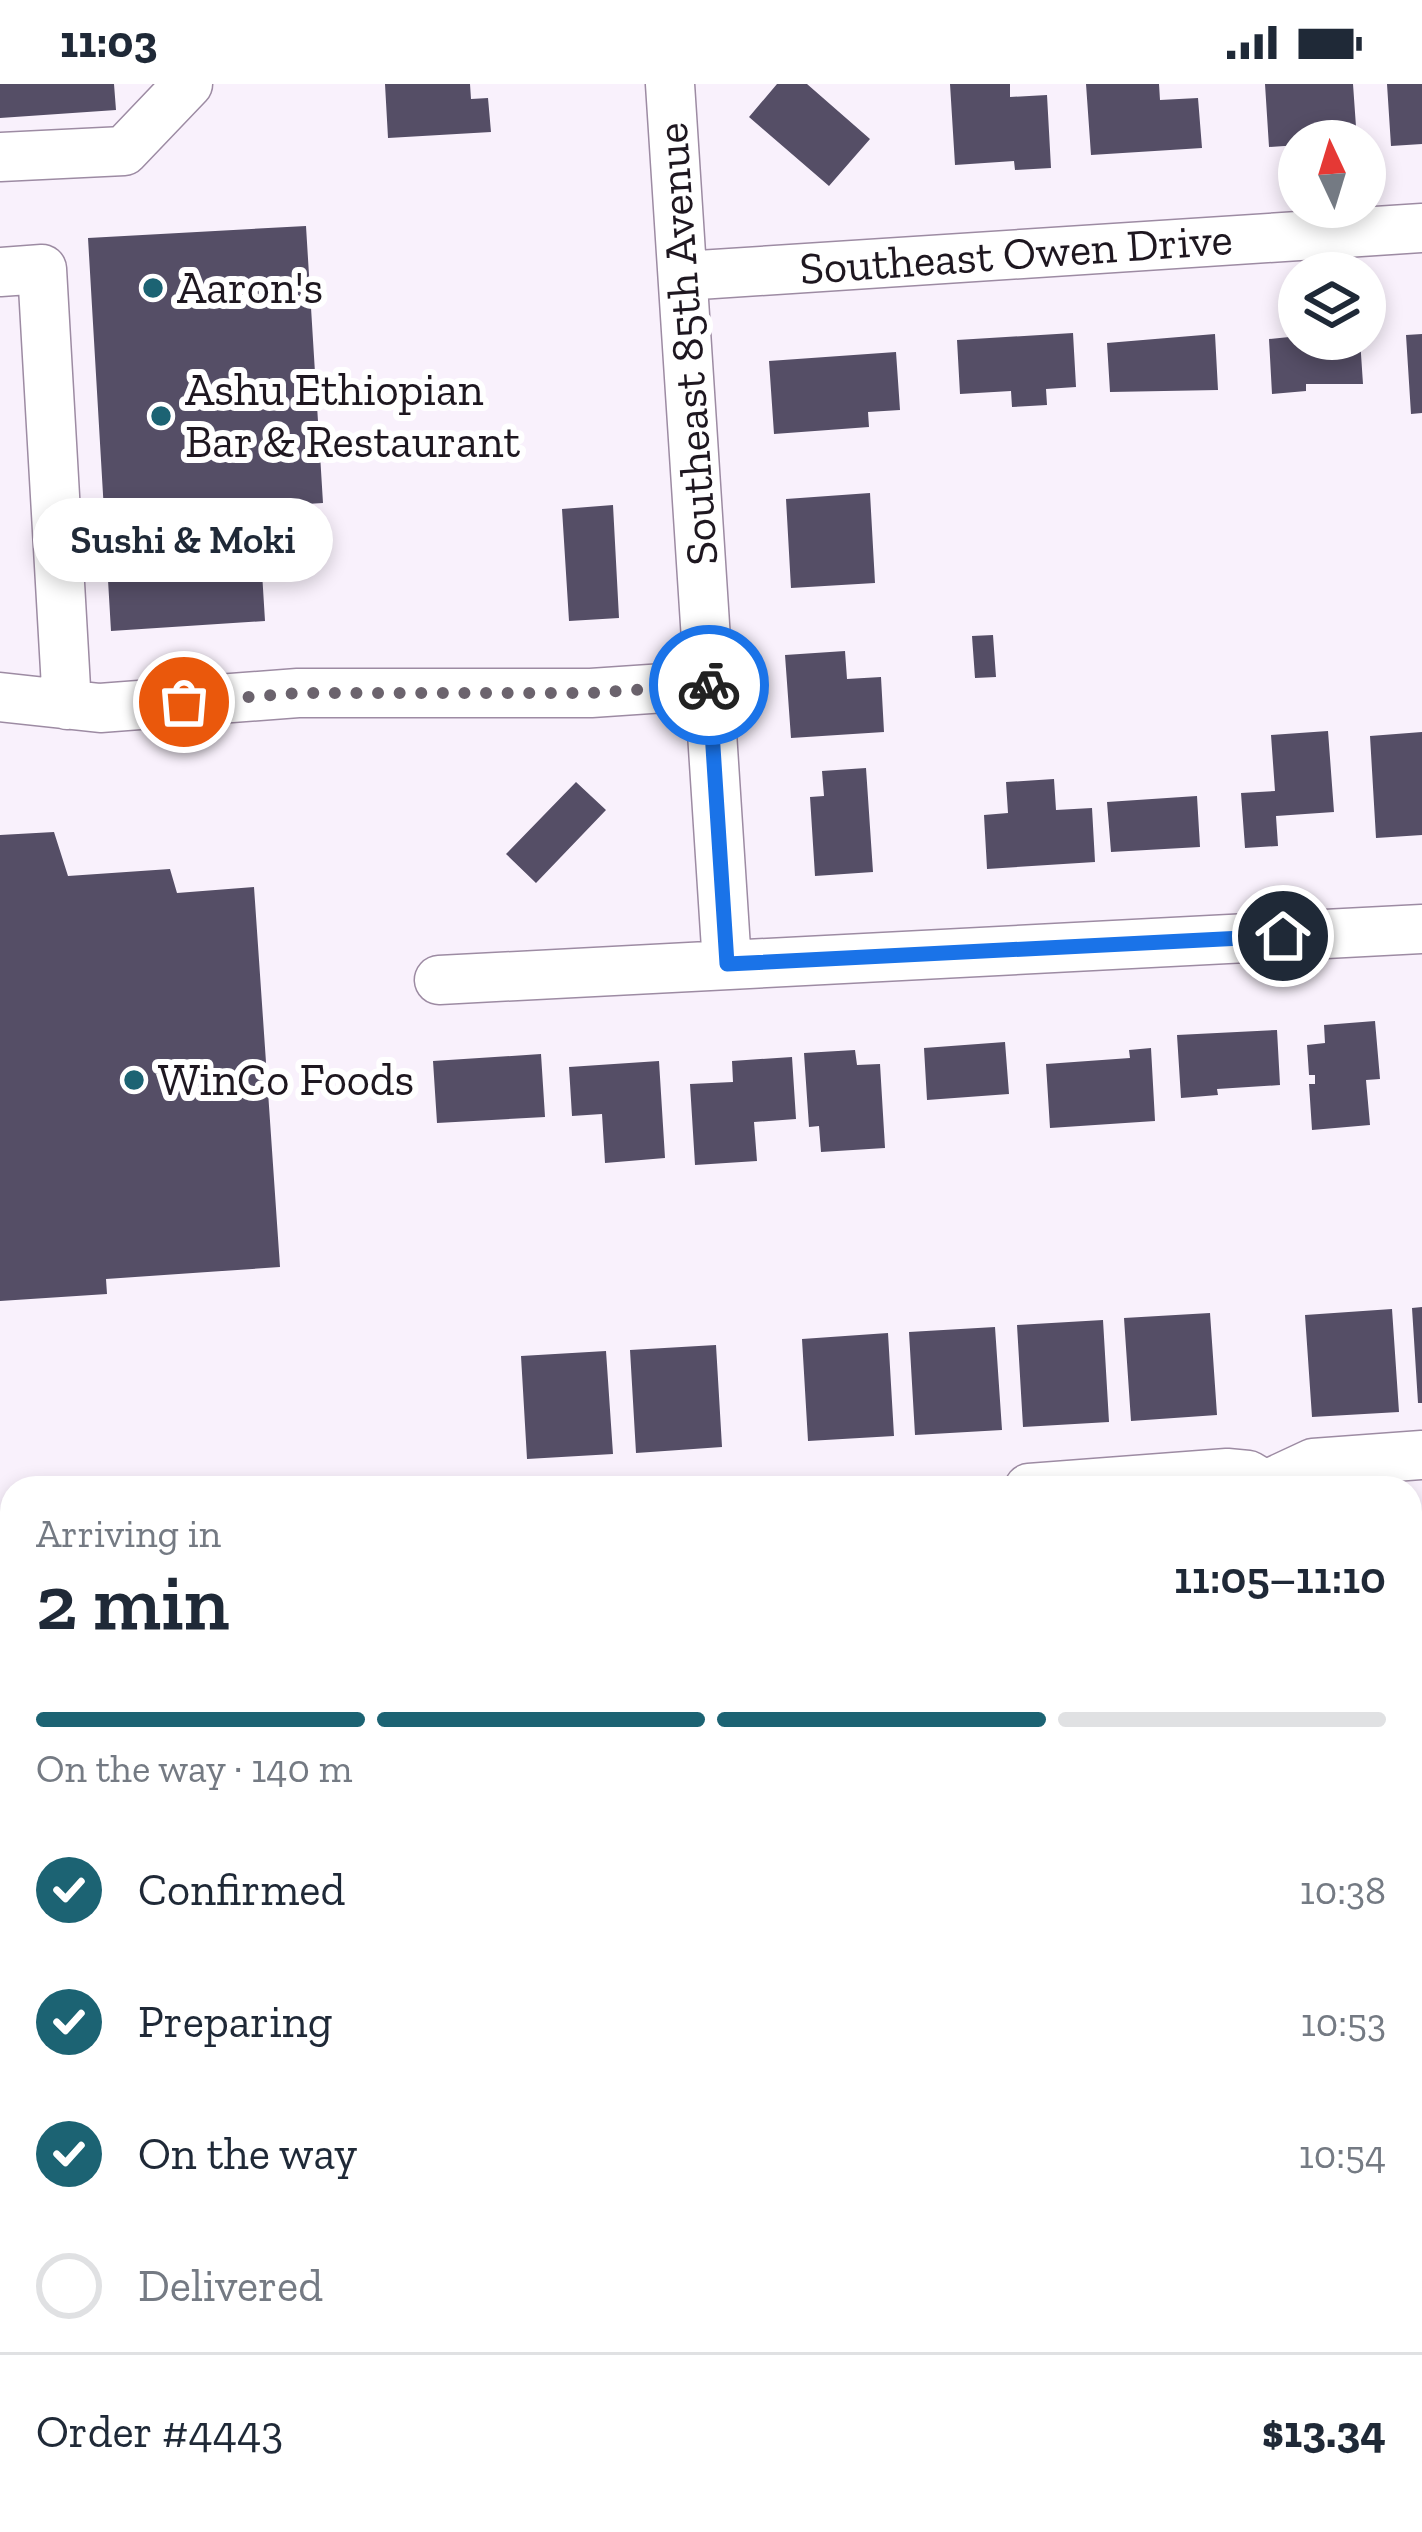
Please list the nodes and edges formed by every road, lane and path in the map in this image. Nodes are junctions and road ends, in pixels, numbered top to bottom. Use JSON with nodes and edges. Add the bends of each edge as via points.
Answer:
{"nodes":[{"id":1,"x":188,"y":84,"type":"edge"},
{"id":2,"x":670,"y":84,"type":"edge"},
{"id":3,"x":0,"y":157,"type":"edge"},
{"id":4,"x":1422,"y":228,"type":"edge"},
{"id":5,"x":0,"y":272,"type":"edge"},
{"id":6,"x":682,"y":276,"type":"junction"},
{"id":7,"x":710,"y":685,"type":"junction"},
{"id":8,"x":0,"y":697,"type":"edge"},
{"id":9,"x":68,"y":705,"type":"junction"},
{"id":10,"x":1422,"y":929,"type":"edge"},
{"id":11,"x":727,"y":964,"type":"junction"},
{"id":12,"x":439,"y":980,"type":"dead end"},
{"id":13,"x":1422,"y":1455,"type":"edge"},
{"id":14,"x":1187,"y":1476,"type":"edge"},
{"id":15,"x":1250,"y":1476,"type":"edge"},
{"id":16,"x":1287,"y":1476,"type":"edge"}],
"edges":[{"from":1,"to":3,"type":"street","via":[[124,151]]},
{"from":2,"to":6,"type":"street","name":"Southeast 85th Avenue"},
{"from":4,"to":6,"type":"street","name":"Southeast Owen Drive"},
{"from":5,"to":9,"type":"street","via":[[42,269]]},
{"from":6,"to":7,"type":"street","name":"Southeast 85th Avenue"},
{"from":7,"to":9,"type":"street"},
{"from":7,"to":11,"type":"street","name":"Southeast 85th Avenue"},
{"from":8,"to":9,"type":"street"},
{"from":10,"to":11,"type":"street"},
{"from":11,"to":12,"type":"street"},
{"from":13,"to":16,"type":"street","via":[[1312,1462]]},
{"from":14,"to":15,"type":"street"}]}
